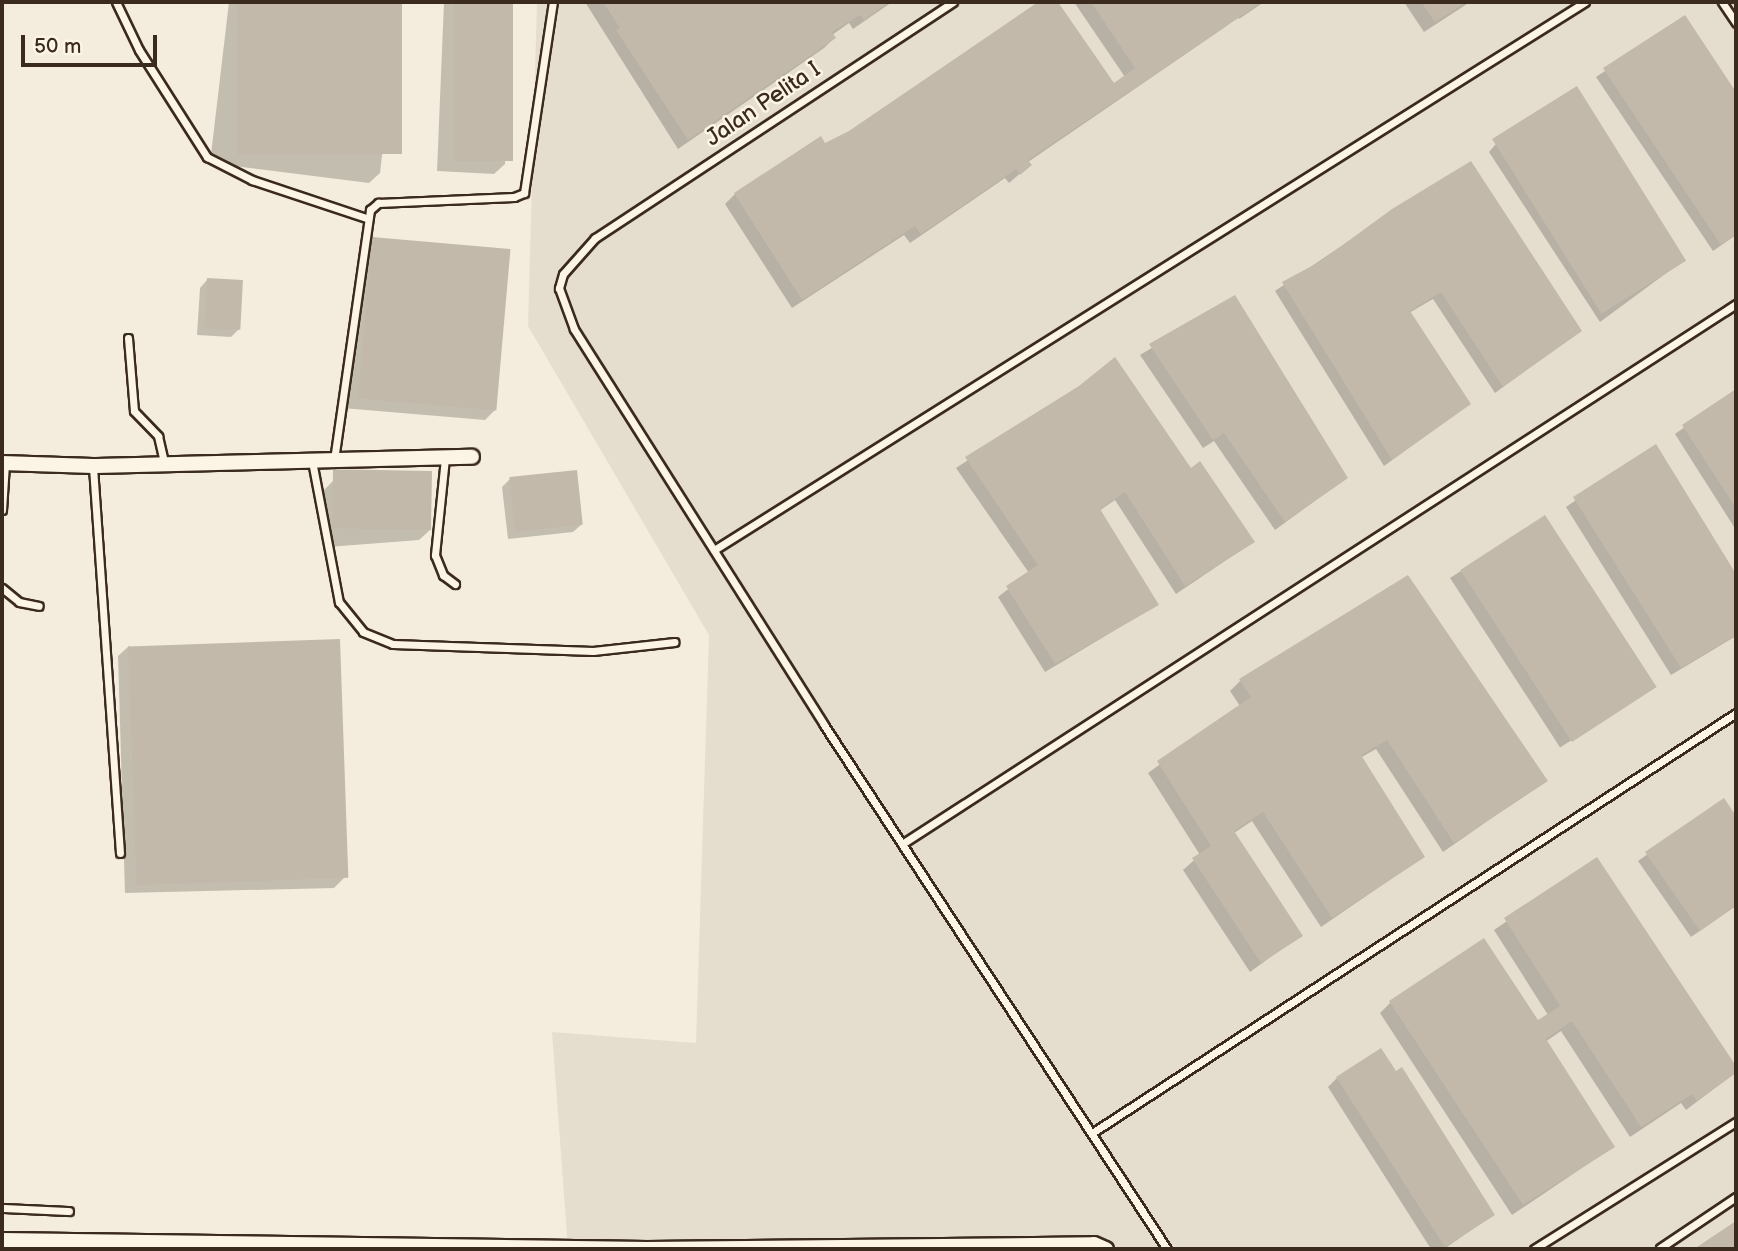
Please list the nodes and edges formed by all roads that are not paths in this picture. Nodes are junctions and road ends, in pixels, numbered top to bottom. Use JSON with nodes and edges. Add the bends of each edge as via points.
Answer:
{"nodes":[{"id":1,"x":117,"y":2,"type":"edge"},
{"id":2,"x":553,"y":2,"type":"edge"},
{"id":3,"x":953,"y":2,"type":"edge"},
{"id":4,"x":1585,"y":2,"type":"edge"},
{"id":5,"x":1723,"y":2,"type":"edge"},
{"id":6,"x":1736,"y":23,"type":"edge"},
{"id":7,"x":366,"y":218,"type":"junction"},
{"id":8,"x":1736,"y":304,"type":"edge"},
{"id":9,"x":128,"y":338,"type":"dead end"},
{"id":10,"x":472,"y":457,"type":"dead end"},
{"id":11,"x":445,"y":458,"type":"junction"},
{"id":12,"x":334,"y":460,"type":"junction"},
{"id":13,"x":312,"y":461,"type":"junction"},
{"id":14,"x":3,"y":463,"type":"edge"},
{"id":15,"x":164,"y":463,"type":"junction"},
{"id":16,"x":93,"y":466,"type":"junction"},
{"id":17,"x":2,"y":510,"type":"edge"},
{"id":18,"x":714,"y":550,"type":"junction"},
{"id":19,"x":455,"y":584,"type":"dead end"},
{"id":20,"x":2,"y":587,"type":"edge"},
{"id":21,"x":39,"y":606,"type":"dead end"},
{"id":22,"x":675,"y":642,"type":"dead end"},
{"id":23,"x":1736,"y":713,"type":"edge"},
{"id":24,"x":902,"y":845,"type":"junction"},
{"id":25,"x":120,"y":853,"type":"dead end"},
{"id":26,"x":1736,"y":1122,"type":"edge"},
{"id":27,"x":1092,"y":1133,"type":"junction"},
{"id":28,"x":1736,"y":1197,"type":"edge"},
{"id":29,"x":2,"y":1208,"type":"edge"},
{"id":30,"x":69,"y":1211,"type":"dead end"},
{"id":31,"x":2,"y":1240,"type":"edge"},
{"id":32,"x":146,"y":1247,"type":"edge"},
{"id":33,"x":220,"y":1247,"type":"edge"},
{"id":34,"x":881,"y":1247,"type":"edge"},
{"id":35,"x":942,"y":1247,"type":"edge"},
{"id":36,"x":1660,"y":1248,"type":"edge"},
{"id":37,"x":423,"y":1249,"type":"edge"},
{"id":38,"x":647,"y":1249,"type":"edge"},
{"id":39,"x":1106,"y":1249,"type":"edge"},
{"id":40,"x":1167,"y":1249,"type":"edge"},
{"id":41,"x":1534,"y":1249,"type":"edge"}],
"edges":[{"from":1,"to":7,"type":"lane","via":[[139,50],[207,157],[252,180]]},
{"from":2,"to":7,"type":"lane","via":[[524,193],[377,203]]},
{"from":3,"to":18,"type":"lane","name":"Jalan Pelita I","via":[[595,239],[563,274],[562,304]]},
{"from":4,"to":18,"type":"lane"},
{"from":5,"to":6,"type":"lane"},
{"from":7,"to":12,"type":"lane"},
{"from":8,"to":24,"type":"lane"},
{"from":9,"to":15,"type":"lane","via":[[134,411],[158,436]]},
{"from":10,"to":11,"type":"street"},
{"from":11,"to":12,"type":"street"},
{"from":11,"to":19,"type":"lane","via":[[435,555],[443,575]]},
{"from":12,"to":13,"type":"street"},
{"from":13,"to":15,"type":"street"},
{"from":13,"to":22,"type":"lane","via":[[339,602],[363,632],[393,644],[593,651]]},
{"from":14,"to":16,"type":"street"},
{"from":14,"to":17,"type":"lane"},
{"from":15,"to":16,"type":"street"},
{"from":16,"to":25,"type":"lane"},
{"from":18,"to":24,"type":"lane","name":"Jalan Pelita I"},
{"from":20,"to":21,"type":"lane","via":[[19,602]]},
{"from":23,"to":27,"type":"lane"},
{"from":24,"to":27,"type":"lane","name":"Jalan Pelita I"},
{"from":26,"to":41,"type":"lane"},
{"from":27,"to":40,"type":"lane","name":"Jalan Pelita I"},
{"from":28,"to":36,"type":"lane"},
{"from":29,"to":30,"type":"lane"},
{"from":31,"to":32,"type":"street"},
{"from":32,"to":33,"type":"street"},
{"from":33,"to":37,"type":"street"},
{"from":34,"to":35,"type":"street"},
{"from":34,"to":38,"type":"street"},
{"from":35,"to":39,"type":"street","via":[[1094,1244]]},
{"from":37,"to":38,"type":"street"}]}
